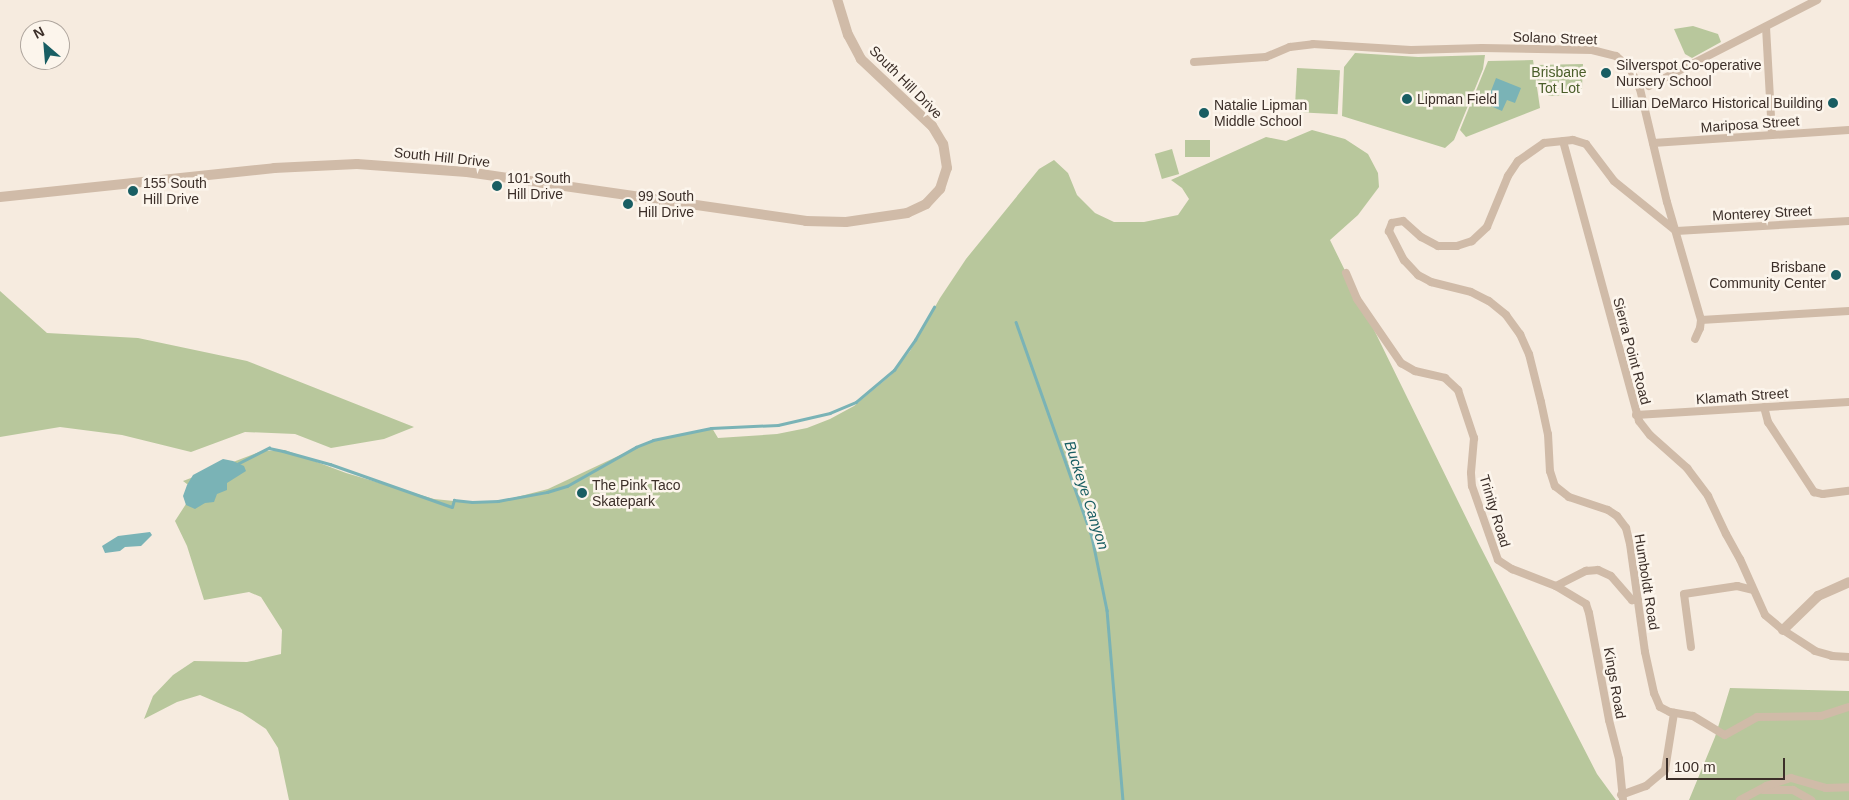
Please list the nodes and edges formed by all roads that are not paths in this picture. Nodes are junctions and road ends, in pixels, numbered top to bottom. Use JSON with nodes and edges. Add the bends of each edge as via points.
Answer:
{"nodes":[{"id":1,"x":837,"y":0,"type":"edge"},
{"id":2,"x":1817,"y":0,"type":"edge"},
{"id":3,"x":1766,"y":27,"type":"junction"},
{"id":4,"x":1194,"y":62,"type":"dead end"},
{"id":5,"x":1649,"y":86,"type":"dead end"},
{"id":6,"x":1849,"y":130,"type":"edge"},
{"id":7,"x":1772,"y":135,"type":"junction"},
{"id":8,"x":1562,"y":141,"type":"junction"},
{"id":9,"x":1653,"y":143,"type":"junction"},
{"id":10,"x":0,"y":197,"type":"edge"},
{"id":11,"x":1667,"y":202,"type":"junction"},
{"id":12,"x":1653,"y":213,"type":"junction"},
{"id":13,"x":1849,"y":221,"type":"edge"},
{"id":14,"x":1676,"y":232,"type":"junction"},
{"id":15,"x":1346,"y":273,"type":"dead end"},
{"id":16,"x":1849,"y":311,"type":"edge"},
{"id":17,"x":1701,"y":320,"type":"junction"},
{"id":18,"x":1695,"y":339,"type":"dead end"},
{"id":19,"x":1849,"y":402,"type":"edge"},
{"id":20,"x":1764,"y":407,"type":"junction"},
{"id":21,"x":1636,"y":415,"type":"junction"},
{"id":22,"x":1849,"y":491,"type":"edge"},
{"id":23,"x":1746,"y":572,"type":"junction"},
{"id":24,"x":1849,"y":582,"type":"edge"},
{"id":25,"x":1556,"y":586,"type":"junction"},
{"id":26,"x":1737,"y":586,"type":"junction"},
{"id":27,"x":1753,"y":590,"type":"junction"},
{"id":28,"x":1638,"y":600,"type":"junction"},
{"id":29,"x":1783,"y":630,"type":"junction"},
{"id":30,"x":1691,"y":647,"type":"dead end"},
{"id":31,"x":1849,"y":658,"type":"edge"},
{"id":32,"x":1849,"y":707,"type":"edge"},
{"id":33,"x":1674,"y":713,"type":"junction"},
{"id":34,"x":1849,"y":787,"type":"edge"},
{"id":35,"x":1753,"y":792,"type":"junction"},
{"id":36,"x":1622,"y":798,"type":"edge"},
{"id":37,"x":1740,"y":800,"type":"edge"},
{"id":38,"x":1811,"y":800,"type":"edge"}],
"edges":[{"from":1,"to":10,"type":"street","name":"South Hill Drive","via":[[848,35],[861,59],[932,126],[943,144],[947,168],[940,188],[926,204],[907,213],[846,222],[806,221],[467,172],[358,164],[266,169]]},
{"from":2,"to":3,"type":"street"},
{"from":3,"to":5,"type":"street"},
{"from":3,"to":7,"type":"street"},
{"from":4,"to":9,"type":"street","name":"Solano Street","via":[[1266,57],[1290,47],[1313,44],[1411,50],[1602,51],[1616,56],[1635,74]]},
{"from":6,"to":7,"type":"street","name":"Mariposa Street"},
{"from":7,"to":9,"type":"street","name":"Mariposa Street"},
{"from":8,"to":12,"type":"street","name":"Humboldt Road","via":[[1586,144],[1614,181]]},
{"from":8,"to":21,"type":"street","name":"Sierra Point Road"},
{"from":8,"to":28,"type":"street","name":"Humboldt Road","via":[[1538,146],[1518,161],[1508,176],[1487,228],[1472,241],[1457,246],[1438,246],[1402,221],[1392,223],[1389,231],[1407,265],[1422,278],[1481,296],[1516,327],[1527,348],[1539,393],[1548,434],[1552,481],[1565,495],[1608,510],[1624,524]]},
{"from":9,"to":11,"type":"street","name":"Solano Street"},
{"from":11,"to":12,"type":"street","via":[[1660,211]]},
{"from":11,"to":14,"type":"street","name":"Solano Street"},
{"from":12,"to":14,"type":"street","name":"Humboldt Road"},
{"from":13,"to":14,"type":"street","name":"Monterey Street"},
{"from":14,"to":17,"type":"street","name":"Solano Street"},
{"from":15,"to":25,"type":"street","name":"Trinity Road","via":[[1361,306],[1401,363],[1415,371],[1445,378],[1458,390],[1474,438],[1472,486],[1496,556],[1506,566]]},
{"from":16,"to":17,"type":"street"},
{"from":17,"to":18,"type":"street"},
{"from":19,"to":20,"type":"street","name":"Klamath Street"},
{"from":20,"to":21,"type":"street","name":"Klamath Street"},
{"from":20,"to":22,"type":"street","via":[[1768,422],[1816,493]]},
{"from":21,"to":23,"type":"street","name":"Sierra Point Road","via":[[1650,435],[1687,468],[1703,488]]},
{"from":23,"to":26,"type":"street"},
{"from":23,"to":27,"type":"street","name":"Sierra Point Road"},
{"from":24,"to":29,"type":"street","via":[[1818,596]]},
{"from":25,"to":28,"type":"street","via":[[1586,571],[1598,570],[1611,576],[1632,600]]},
{"from":25,"to":36,"type":"street","name":"Kings Road","via":[[1586,604],[1590,612],[1608,720],[1619,759]]},
{"from":26,"to":27,"type":"street"},
{"from":26,"to":30,"type":"street","via":[[1684,594]]},
{"from":27,"to":29,"type":"street","name":"Sierra Point Road","via":[[1765,615]]},
{"from":28,"to":33,"type":"street","name":"Humboldt Road","via":[[1655,698],[1660,707]]},
{"from":29,"to":31,"type":"street","name":"Sierra Point Road","via":[[1815,651]]},
{"from":32,"to":33,"type":"street","name":"Humboldt Road","via":[[1821,716],[1757,717],[1725,735],[1693,716]]},
{"from":33,"to":36,"type":"street","via":[[1665,770],[1646,786]]},
{"from":34,"to":35,"type":"street","via":[[1826,788],[1791,778]]},
{"from":35,"to":37,"type":"street"},
{"from":35,"to":38,"type":"street","via":[[1786,788]]}]}
